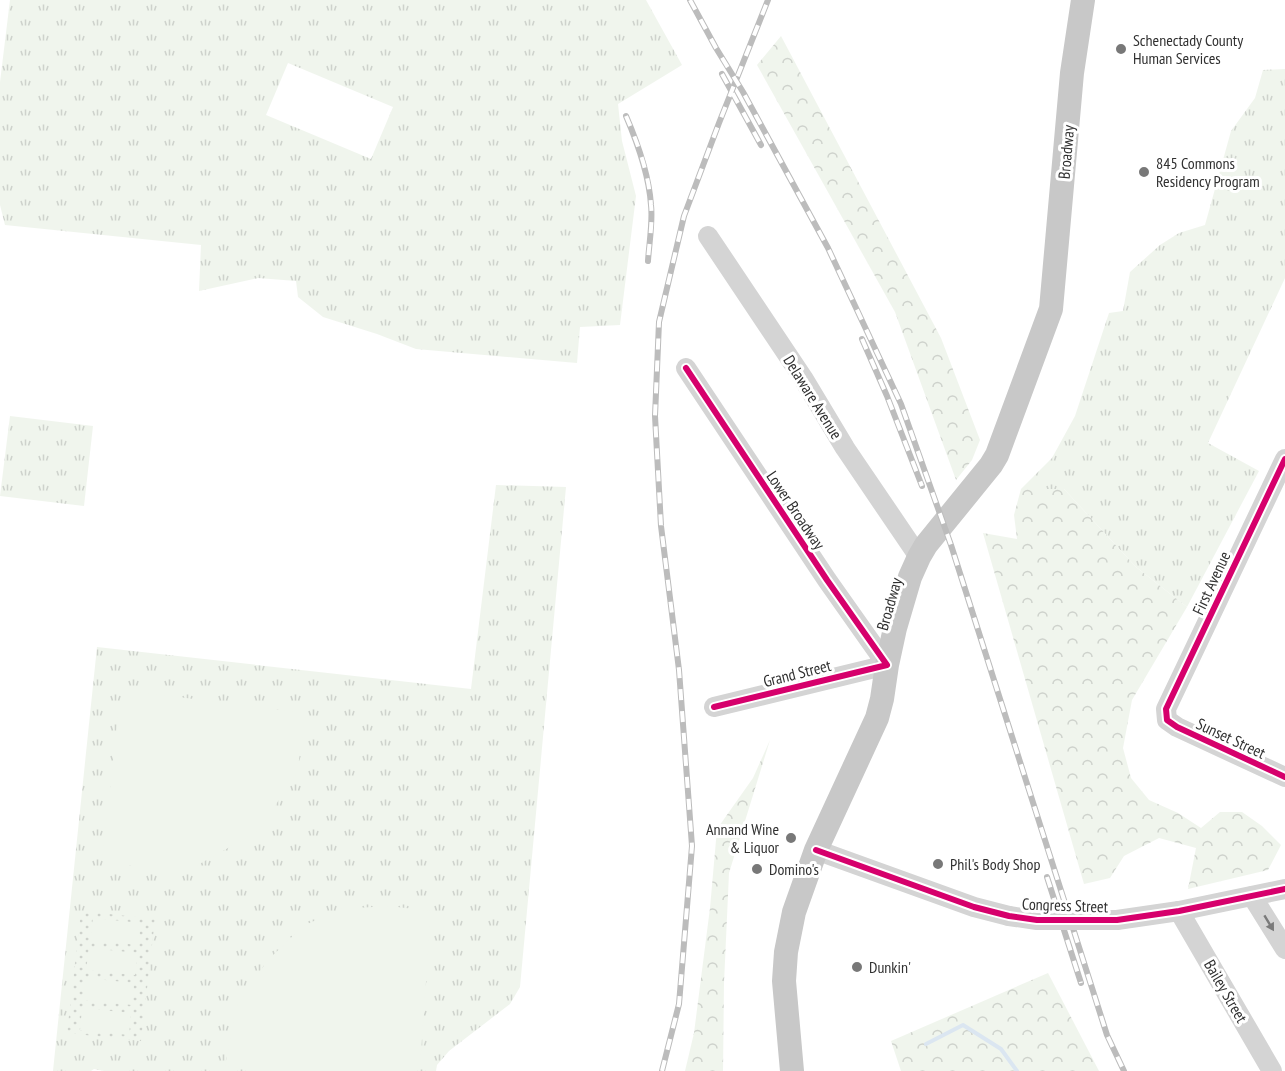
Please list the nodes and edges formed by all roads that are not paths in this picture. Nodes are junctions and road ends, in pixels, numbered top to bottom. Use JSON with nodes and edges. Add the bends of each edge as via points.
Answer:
{"nodes":[{"id":1,"x":1083,"y":0,"type":"edge"},
{"id":2,"x":708,"y":236,"type":"dead end"},
{"id":3,"x":686,"y":368,"type":"dead end"},
{"id":4,"x":1285,"y":459,"type":"edge"},
{"id":5,"x":1279,"y":489,"type":"edge"},
{"id":6,"x":919,"y":557,"type":"junction"},
{"id":7,"x":887,"y":665,"type":"junction"},
{"id":8,"x":714,"y":706,"type":"dead end"},
{"id":9,"x":1167,"y":720,"type":"joint"},
{"id":10,"x":1285,"y":777,"type":"edge"},
{"id":11,"x":816,"y":850,"type":"junction"},
{"id":12,"x":1285,"y":889,"type":"edge"},
{"id":13,"x":1252,"y":896,"type":"junction"},
{"id":14,"x":1179,"y":911,"type":"junction"},
{"id":15,"x":1285,"y":949,"type":"edge"},
{"id":16,"x":792,"y":1071,"type":"edge"},
{"id":17,"x":1272,"y":1071,"type":"edge"}],
"edges":[{"from":1,"to":6,"type":"main road","name":"Broadway","via":[[1072,73],[1049,318],[997,455]]},
{"from":2,"to":6,"type":"street","name":"Delaware Avenue"},
{"from":3,"to":7,"type":"street","name":"Lower Broadway"},
{"from":4,"to":5,"type":"street","name":"First Avenue"},
{"from":5,"to":9,"type":"street","name":"First Avenue","via":[[1166,709]]},
{"from":6,"to":7,"type":"main road","name":"Broadway"},
{"from":7,"to":8,"type":"street","name":"Grand Street"},
{"from":7,"to":11,"type":"main road","name":"Broadway","via":[[877,718]]},
{"from":9,"to":10,"type":"street","name":"Sunset Street"},
{"from":11,"to":14,"type":"street","name":"Congress Street","bridge":true,"via":[[1009,916],[1117,920]]},
{"from":11,"to":16,"type":"main road","name":"Broadway","via":[[794,912],[786,952],[784,981]]},
{"from":12,"to":13,"type":"street","name":"Congress Street"},
{"from":13,"to":14,"type":"street","name":"Congress Street"},
{"from":13,"to":15,"type":"street","one_way":true},
{"from":14,"to":17,"type":"street","name":"Bailey Street"}]}
